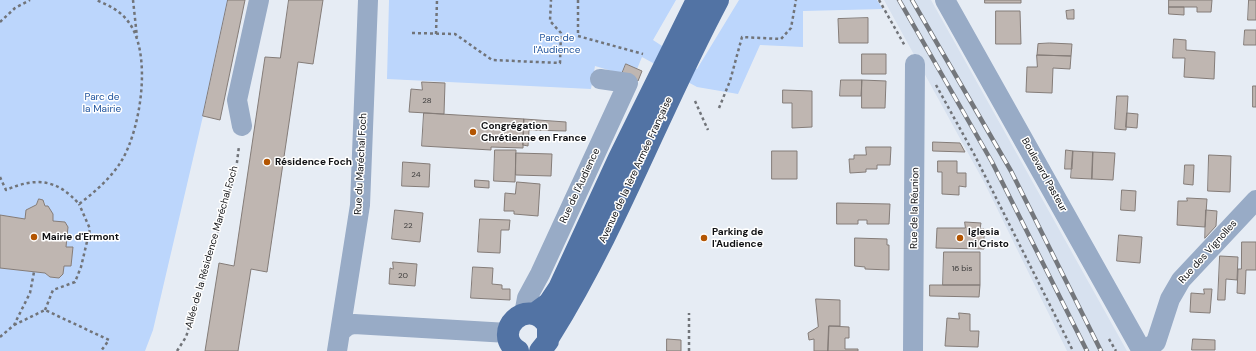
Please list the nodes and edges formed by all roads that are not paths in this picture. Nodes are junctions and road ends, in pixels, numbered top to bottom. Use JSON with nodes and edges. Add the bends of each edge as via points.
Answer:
{"nodes":[{"id":1,"x":259,"y":0,"type":"edge"},
{"id":2,"x":368,"y":0,"type":"edge"},
{"id":3,"x":697,"y":0,"type":"edge"},
{"id":4,"x":718,"y":0,"type":"edge"},
{"id":5,"x":945,"y":0,"type":"edge"},
{"id":6,"x":915,"y":64,"type":"road end"},
{"id":7,"x":600,"y":79,"type":"dead end"},
{"id":8,"x":242,"y":126,"type":"road end"},
{"id":9,"x":1256,"y":200,"type":"edge"},
{"id":10,"x":529,"y":314,"type":"junction"},
{"id":11,"x":341,"y":331,"type":"junction"},
{"id":12,"x":513,"y":342,"type":"edge"},
{"id":13,"x":544,"y":344,"type":"edge"},
{"id":14,"x":337,"y":351,"type":"edge"},
{"id":15,"x":912,"y":351,"type":"edge"},
{"id":16,"x":1142,"y":351,"type":"edge"},
{"id":17,"x":1145,"y":351,"type":"edge"}],
"edges":[{"from":1,"to":8,"type":"street","via":[[237,100]]},
{"from":2,"to":11,"type":"street","name":"Rue du Maréchal Foch","via":[[360,205]]},
{"from":3,"to":10,"type":"main road","name":"Avenue de la 1ère Armée Française","via":[[619,158],[559,288],[549,303]]},
{"from":4,"to":13,"type":"main road","name":"Avenue de la 1ère Armée Française","via":[[592,264]]},
{"from":5,"to":16,"type":"street","name":"Boulevard Pasteur"},
{"from":6,"to":15,"type":"street","name":"Rue de la Réunion"},
{"from":7,"to":10,"type":"street","name":"Rue de l'Audience","via":[[628,83],[540,274],[526,298]]},
{"from":9,"to":17,"type":"street","name":"Rue des Vignolles","via":[[1181,280],[1170,299],[1156,342]]},
{"from":10,"to":12,"type":"main road","name":"Avenue de la 1ère Armée Française","via":[[514,319]]},
{"from":10,"to":13,"type":"main road","via":[[544,320],[548,325]]},
{"from":11,"to":12,"type":"street","via":[[354,324]]},
{"from":11,"to":14,"type":"street","name":"Rue du Maréchal Foch"}]}
